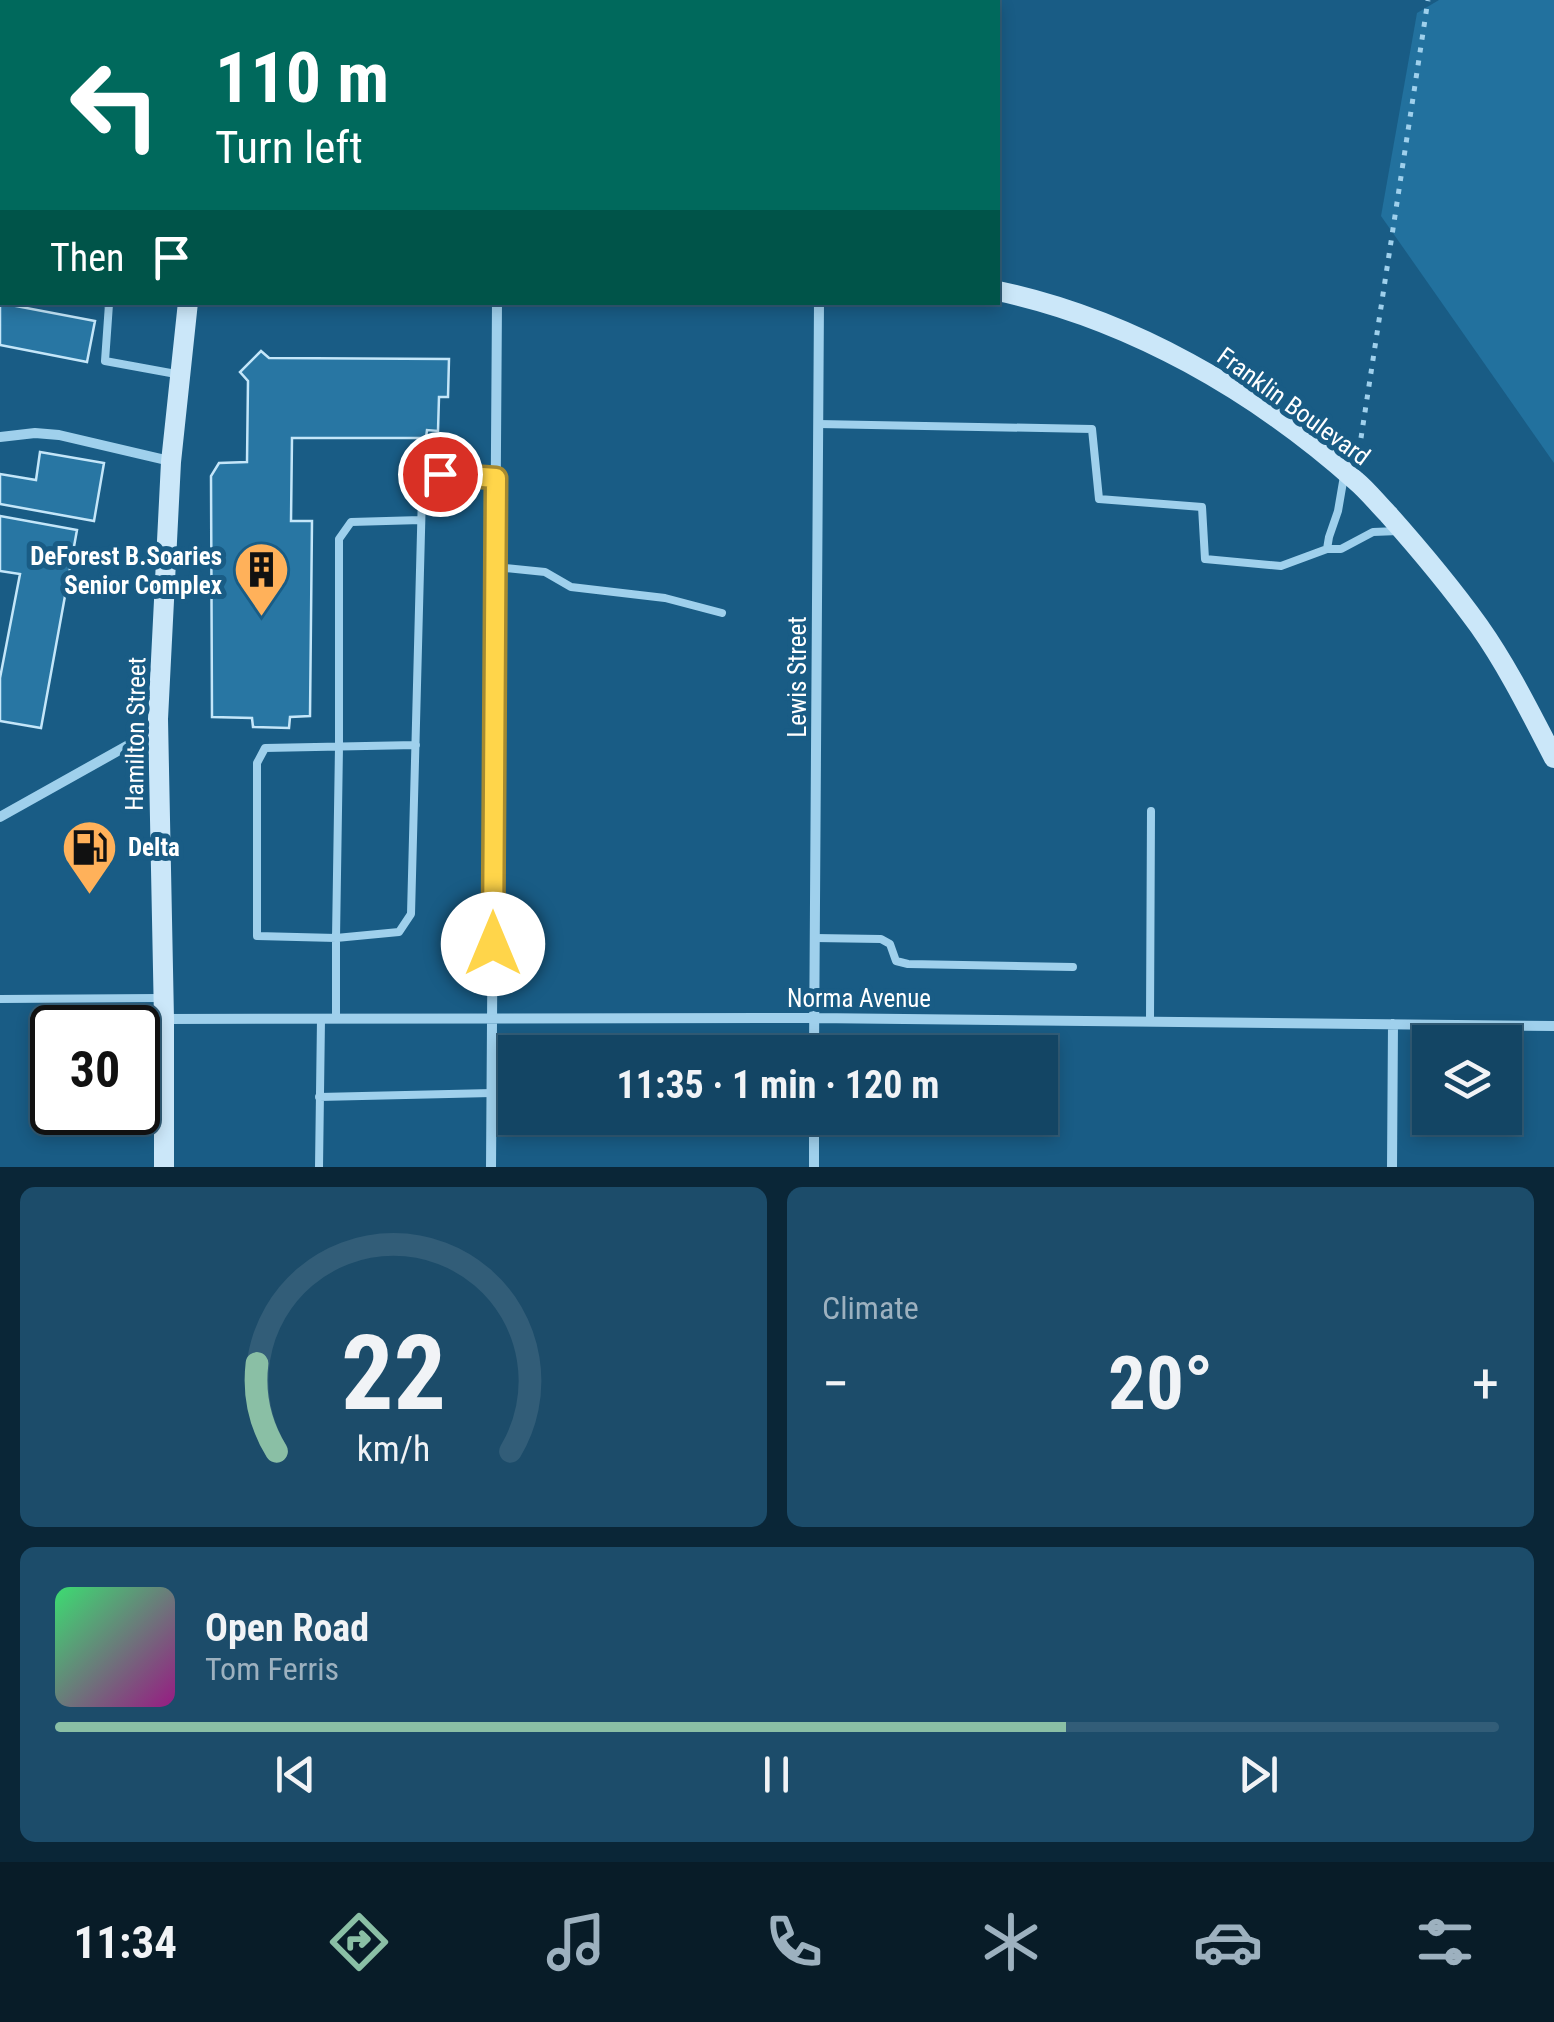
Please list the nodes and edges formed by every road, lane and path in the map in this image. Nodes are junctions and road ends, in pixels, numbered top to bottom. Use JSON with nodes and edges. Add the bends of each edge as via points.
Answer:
{"nodes":[{"id":1,"x":1428,"y":0,"type":"edge"},
{"id":2,"x":1000,"y":291,"type":"edge"},
{"id":3,"x":106,"y":305,"type":"edge"},
{"id":4,"x":188,"y":305,"type":"edge"},
{"id":5,"x":497,"y":305,"type":"edge"},
{"id":6,"x":819,"y":305,"type":"edge"},
{"id":7,"x":180,"y":374,"type":"junction"},
{"id":8,"x":818,"y":424,"type":"junction"},
{"id":9,"x":0,"y":437,"type":"edge"},
{"id":10,"x":1361,"y":438,"type":"dead end"},
{"id":11,"x":171,"y":462,"type":"junction"},
{"id":12,"x":1345,"y":472,"type":"junction"},
{"id":13,"x":496,"y":478,"type":"junction"},
{"id":14,"x":421,"y":520,"type":"junction"},
{"id":15,"x":1402,"y":530,"type":"junction"},
{"id":16,"x":1327,"y":549,"type":"junction"},
{"id":17,"x":495,"y":567,"type":"junction"},
{"id":18,"x":722,"y":613,"type":"dead end"},
{"id":19,"x":157,"y":729,"type":"junction"},
{"id":20,"x":416,"y":745,"type":"junction"},
{"id":21,"x":340,"y":746,"type":"junction"},
{"id":22,"x":1554,"y":758,"type":"edge"},
{"id":23,"x":1151,"y":811,"type":"dead end"},
{"id":24,"x":0,"y":818,"type":"edge"},
{"id":25,"x":336,"y":938,"type":"junction"},
{"id":26,"x":815,"y":938,"type":"junction"},
{"id":27,"x":1073,"y":967,"type":"dead end"},
{"id":28,"x":0,"y":999,"type":"edge"},
{"id":29,"x":164,"y":1008,"type":"junction"},
{"id":30,"x":814,"y":1018,"type":"junction"},
{"id":31,"x":321,"y":1019,"type":"junction"},
{"id":32,"x":336,"y":1019,"type":"junction"},
{"id":33,"x":492,"y":1019,"type":"junction"},
{"id":34,"x":1150,"y":1021,"type":"junction"},
{"id":35,"x":1393,"y":1024,"type":"junction"},
{"id":36,"x":1554,"y":1026,"type":"edge"},
{"id":37,"x":814,"y":1035,"type":"edge"},
{"id":38,"x":492,"y":1092,"type":"junction"},
{"id":39,"x":319,"y":1097,"type":"junction"},
{"id":40,"x":814,"y":1135,"type":"edge"},
{"id":41,"x":164,"y":1167,"type":"edge"},
{"id":42,"x":318,"y":1167,"type":"edge"},
{"id":43,"x":492,"y":1167,"type":"edge"},
{"id":44,"x":814,"y":1167,"type":"edge"},
{"id":45,"x":1392,"y":1167,"type":"edge"}],
"edges":[{"from":1,"to":10,"type":"path"},
{"from":2,"to":12,"type":"street","name":"Franklin Boulevard","via":[[1042,300],[1201,368]]},
{"from":3,"to":7,"type":"lane","via":[[105,361]]},
{"from":4,"to":7,"type":"street","name":"Hamilton Street"},
{"from":5,"to":13,"type":"street"},
{"from":6,"to":8,"type":"street","name":"Lewis Street"},
{"from":7,"to":11,"type":"street","name":"Hamilton Street"},
{"from":8,"to":16,"type":"lane","via":[[1092,429],[1099,499],[1202,507],[1205,559],[1281,566]]},
{"from":8,"to":26,"type":"street","name":"Lewis Street"},
{"from":9,"to":11,"type":"street","via":[[59,434]]},
{"from":11,"to":19,"type":"street","name":"Hamilton Street"},
{"from":12,"to":15,"type":"street","name":"Franklin Boulevard"},
{"from":12,"to":16,"type":"lane"},
{"from":13,"to":14,"type":"lane","via":[[440,474],[422,494]]},
{"from":13,"to":17,"type":"street"},
{"from":14,"to":20,"type":"lane"},
{"from":14,"to":21,"type":"lane","via":[[351,522],[338,539]]},
{"from":15,"to":16,"type":"lane","via":[[1373,532],[1342,549]]},
{"from":15,"to":22,"type":"street","name":"Franklin Boulevard","via":[[1481,629]]},
{"from":17,"to":18,"type":"lane","via":[[546,572],[570,586]]},
{"from":17,"to":33,"type":"street"},
{"from":19,"to":24,"type":"street"},
{"from":19,"to":29,"type":"street","name":"Hamilton Street"},
{"from":20,"to":21,"type":"lane"},
{"from":20,"to":25,"type":"lane","via":[[411,914],[399,932]]},
{"from":21,"to":25,"type":"lane"},
{"from":21,"to":25,"type":"lane","via":[[266,748],[257,763],[257,936]]},
{"from":23,"to":34,"type":"lane"},
{"from":25,"to":32,"type":"lane"},
{"from":26,"to":27,"type":"lane","via":[[881,939],[896,961],[908,964]]},
{"from":26,"to":30,"type":"street","name":"Lewis Street"},
{"from":28,"to":29,"type":"lane"},
{"from":29,"to":31,"type":"street","name":"Norma Avenue"},
{"from":29,"to":41,"type":"street","name":"Hamilton Street"},
{"from":30,"to":33,"type":"street","name":"Norma Avenue"},
{"from":30,"to":34,"type":"street","name":"Norma Avenue"},
{"from":30,"to":37,"type":"street","name":"Lewis Street"},
{"from":31,"to":32,"type":"street","name":"Norma Avenue"},
{"from":31,"to":39,"type":"lane"},
{"from":32,"to":33,"type":"street","name":"Norma Avenue"},
{"from":33,"to":38,"type":"street"},
{"from":34,"to":35,"type":"street","name":"Norma Avenue"},
{"from":35,"to":36,"type":"street","name":"Norma Avenue"},
{"from":35,"to":45,"type":"street"},
{"from":38,"to":39,"type":"lane"},
{"from":38,"to":43,"type":"street"},
{"from":39,"to":42,"type":"lane"},
{"from":40,"to":44,"type":"street"}]}
